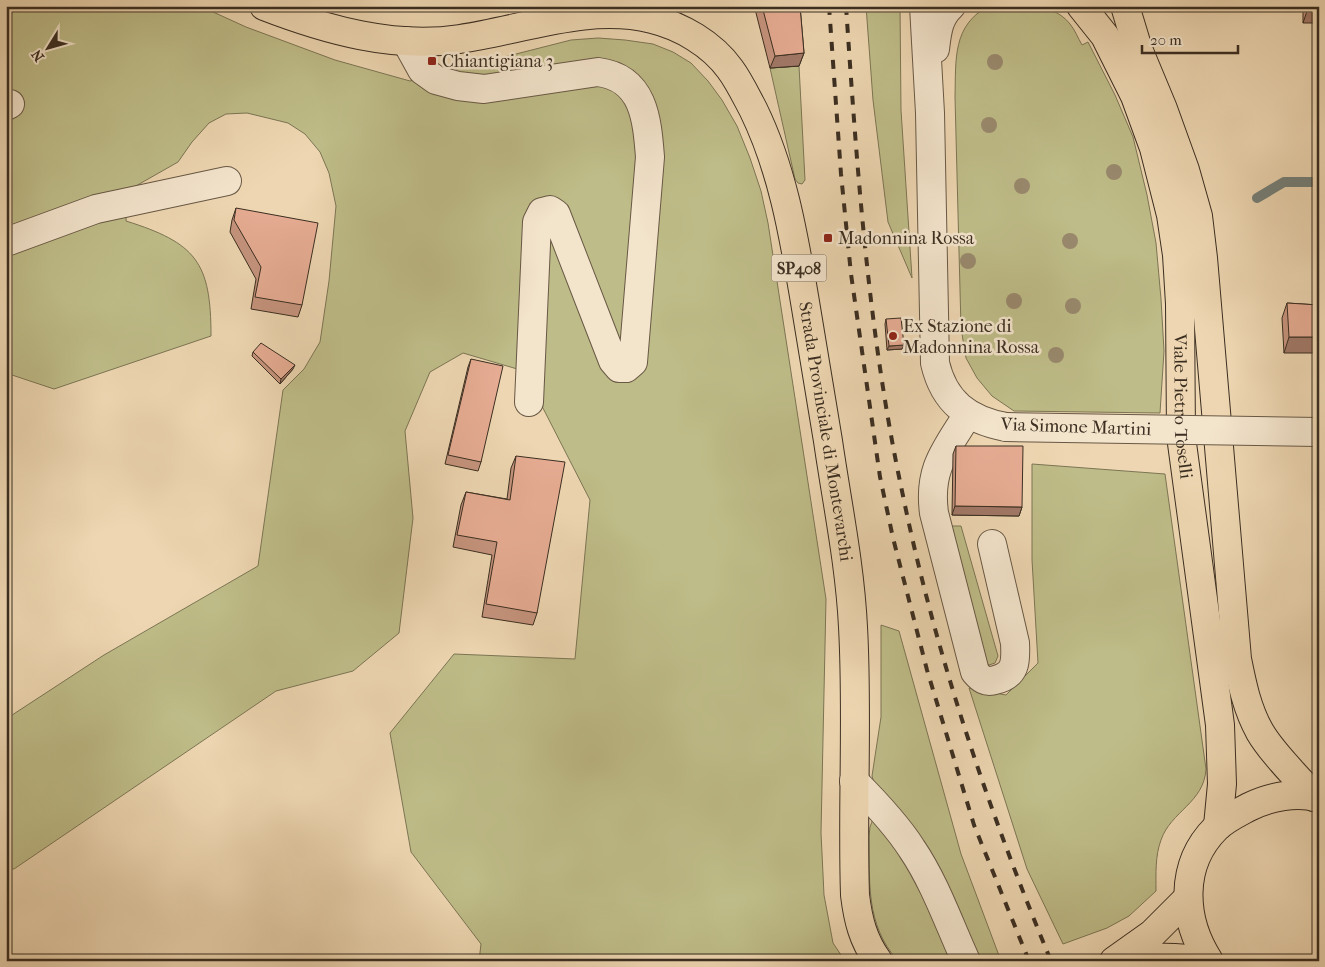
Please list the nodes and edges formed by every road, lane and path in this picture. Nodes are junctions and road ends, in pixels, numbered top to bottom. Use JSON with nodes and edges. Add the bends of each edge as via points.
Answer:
{"nodes":[{"id":1,"x":264,"y":6,"type":"edge"},
{"id":2,"x":924,"y":6,"type":"edge"},
{"id":3,"x":950,"y":6,"type":"edge"},
{"id":4,"x":1081,"y":6,"type":"edge"},
{"id":5,"x":1125,"y":6,"type":"edge"},
{"id":6,"x":406,"y":41,"type":"junction"},
{"id":7,"x":930,"y":113,"type":"junction"},
{"id":8,"x":226,"y":181,"type":"dead end"},
{"id":9,"x":6,"y":242,"type":"edge"},
{"id":10,"x":529,"y":402,"type":"dead end"},
{"id":11,"x":968,"y":414,"type":"junction"},
{"id":12,"x":1319,"y":432,"type":"edge"},
{"id":13,"x":992,"y":544,"type":"dead end"},
{"id":14,"x":854,"y":781,"type":"junction"},
{"id":15,"x":1316,"y":798,"type":"edge"},
{"id":16,"x":1218,"y":826,"type":"junction"},
{"id":17,"x":1188,"y":898,"type":"junction"},
{"id":18,"x":878,"y":961,"type":"edge"},
{"id":19,"x":966,"y":961,"type":"edge"},
{"id":20,"x":1114,"y":961,"type":"edge"},
{"id":21,"x":1120,"y":961,"type":"edge"},
{"id":22,"x":1204,"y":961,"type":"edge"},
{"id":23,"x":1209,"y":961,"type":"edge"}],
"edges":[{"from":1,"to":6,"type":"main road","name":"Strada Provinciale di Montevarchi","number":"SP408","via":[[350,33]]},
{"from":2,"to":7,"type":"street","name":"Via Simone Martini"},
{"from":3,"to":7,"type":"street","name":"Via Simone Martini","via":[[939,22]]},
{"from":4,"to":16,"type":"main road","name":"Viale Pietro Toselli","via":[[1105,36],[1135,96],[1154,148],[1172,222],[1180,304],[1181,436],[1220,725],[1222,784]]},
{"from":5,"to":15,"type":"main road","name":"Viale Pietro Toselli","via":[[1138,50],[1186,170],[1198,216],[1241,680],[1261,733]]},
{"from":6,"to":10,"type":"street","via":[[422,70],[436,80],[484,89],[598,72],[620,77],[628,83],[642,108],[647,123],[650,157],[633,362],[626,368],[619,368],[613,361],[556,214],[550,210],[542,212],[537,222]]},
{"from":6,"to":14,"type":"main road","name":"Strada Provinciale di Montevarchi","number":"SP408","via":[[458,40],[588,15],[621,14],[650,18],[685,32],[710,49],[733,74],[758,120],[776,166],[799,265],[850,592],[854,655]]},
{"from":7,"to":11,"type":"street","name":"Via Simone Martini","via":[[935,363],[941,384]]},
{"from":8,"to":9,"type":"street","via":[[96,210]]},
{"from":11,"to":12,"type":"street","name":"Via Simone Martini","bridge":true,"via":[[988,424],[1006,427]]},
{"from":11,"to":13,"type":"street","via":[[937,466],[932,498],[975,672],[982,680],[990,682],[1010,673],[1016,655]]},
{"from":14,"to":18,"type":"main road","name":"Strada Provinciale di Montevarchi","number":"SP408","via":[[857,910],[864,938]]},
{"from":14,"to":19,"type":"street","via":[[916,855]]},
{"from":15,"to":16,"type":"main road","name":"Viale Pietro Toselli","via":[[1294,795],[1274,798],[1239,812]]},
{"from":16,"to":17,"type":"main road","name":"Viale Pietro Toselli","via":[[1196,857]]},
{"from":17,"to":20,"type":"main road","via":[[1152,934]]},
{"from":17,"to":23,"type":"main road","name":"Viale Pietro Toselli","via":[[1194,931]]},
{"from":21,"to":22,"type":"main road","via":[[1137,958]]}]}
